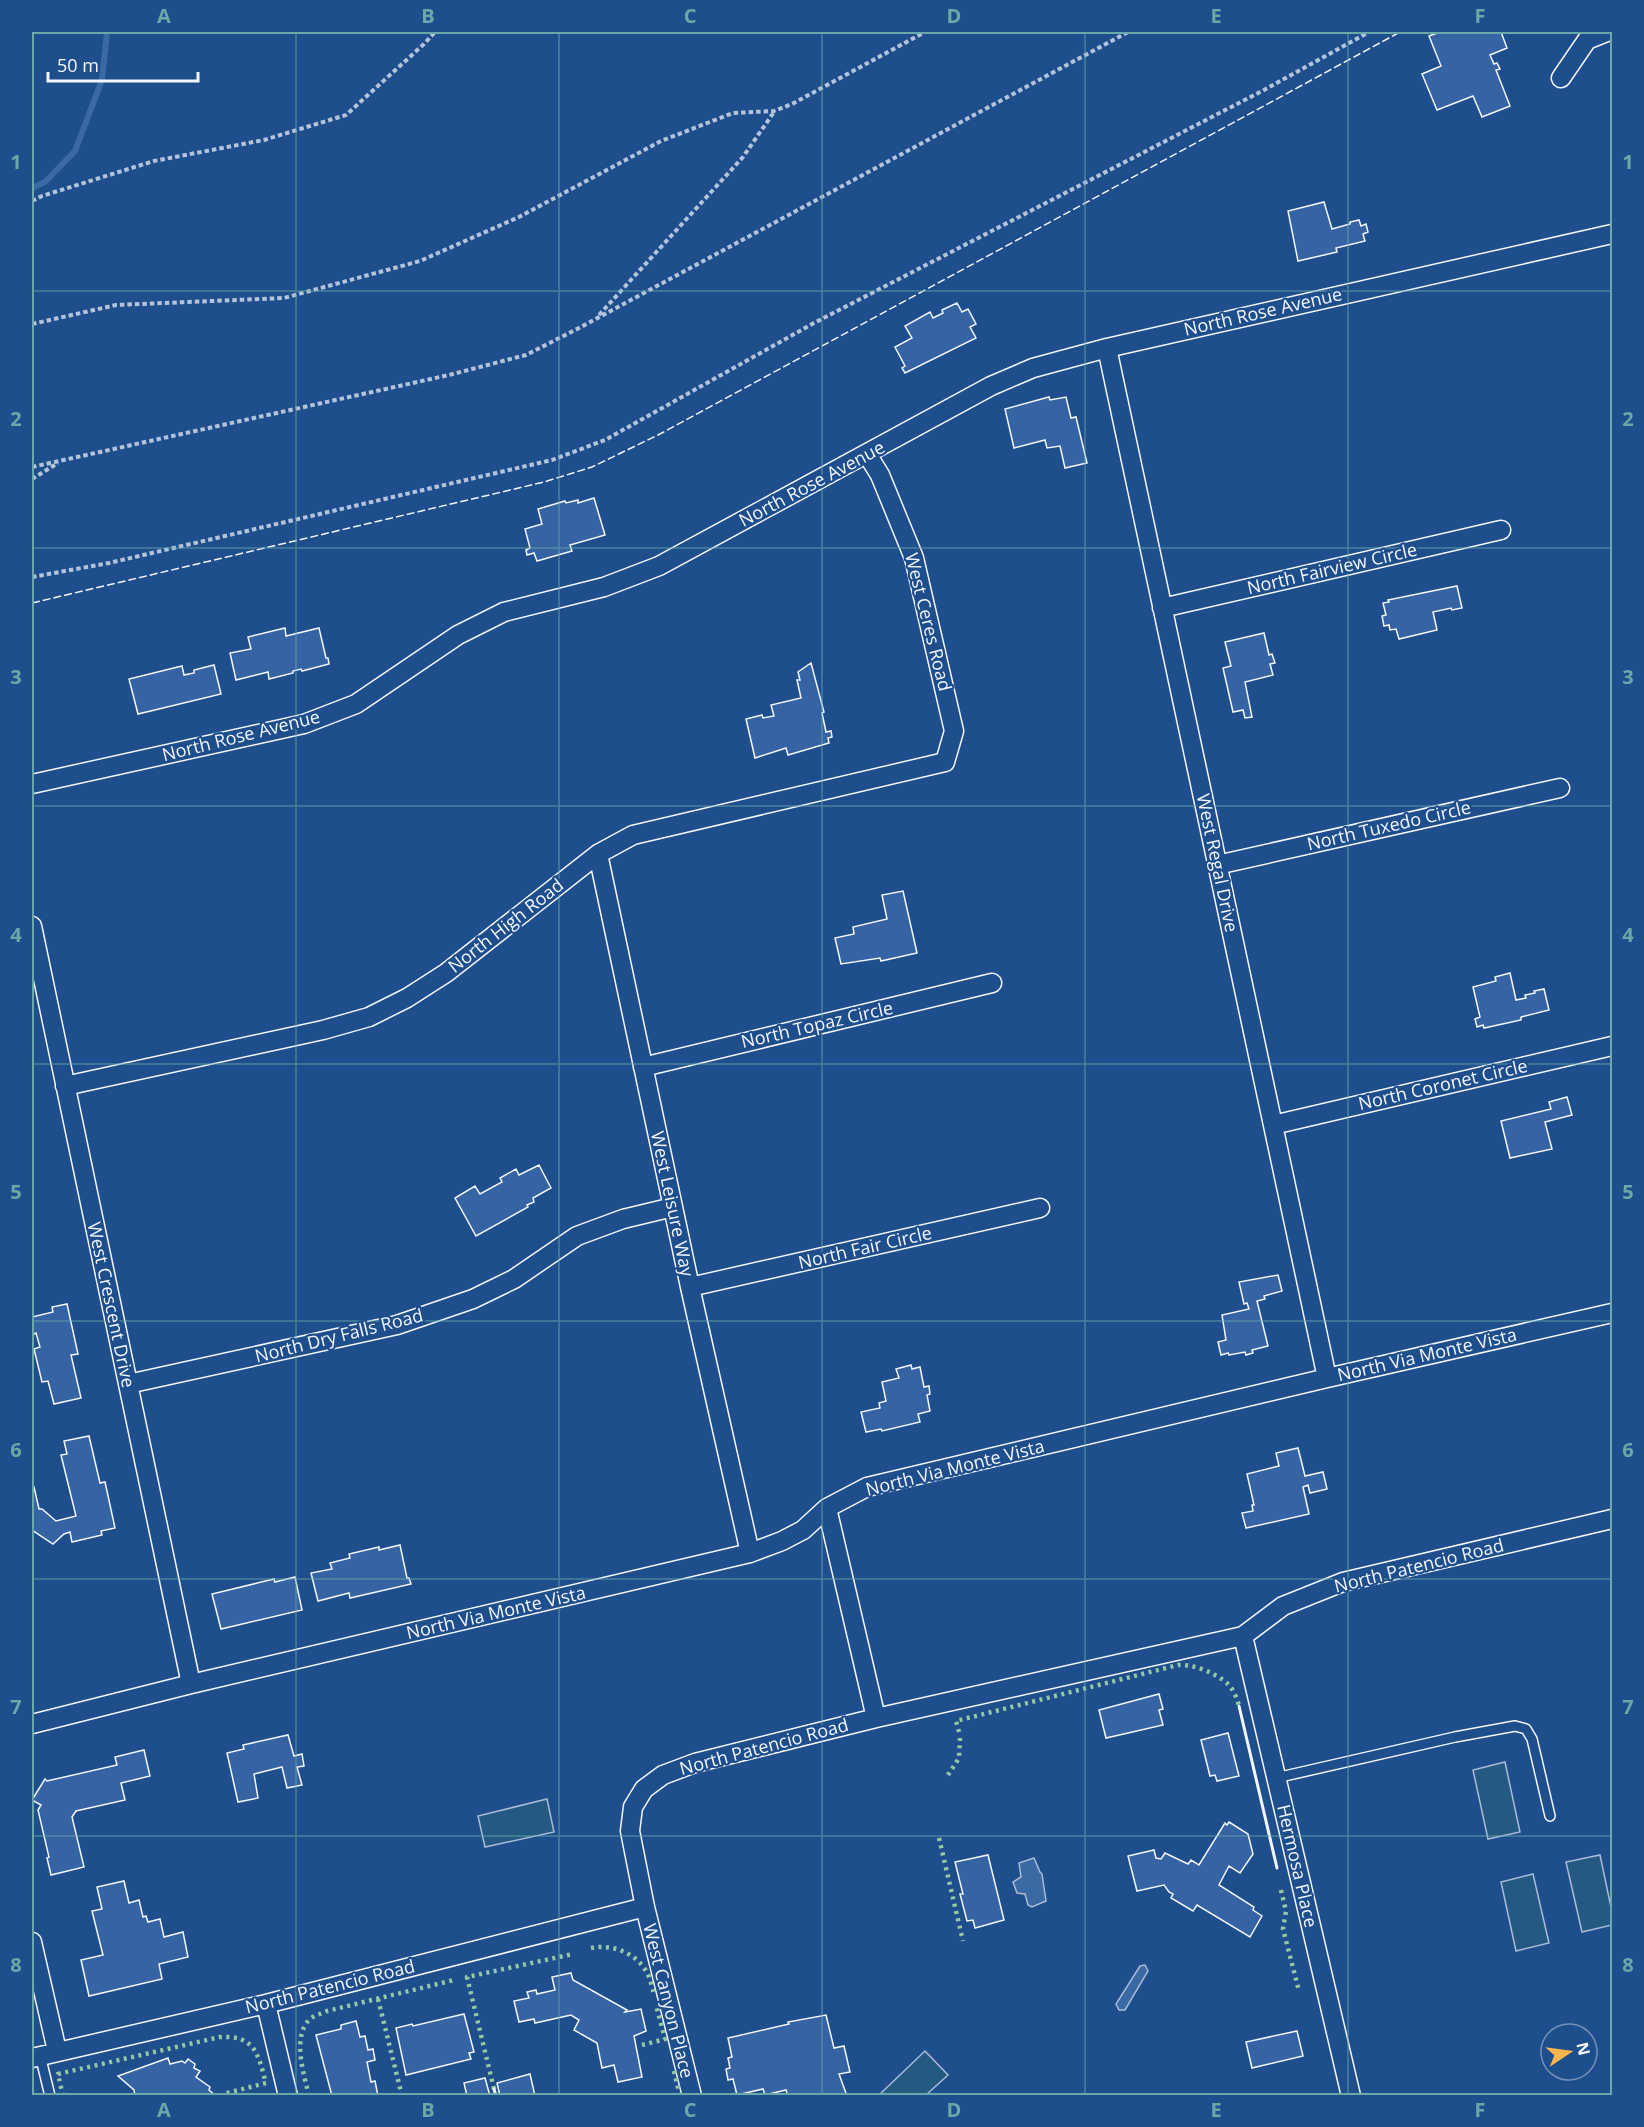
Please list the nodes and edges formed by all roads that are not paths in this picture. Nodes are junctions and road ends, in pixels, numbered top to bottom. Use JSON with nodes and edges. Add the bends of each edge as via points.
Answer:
{"nodes":[{"id":1,"x":1607,"y":32,"type":"edge"},
{"id":2,"x":1561,"y":78,"type":"dead end"},
{"id":3,"x":1612,"y":234,"type":"edge"},
{"id":4,"x":1107,"y":348,"type":"junction"},
{"id":5,"x":867,"y":454,"type":"junction"},
{"id":6,"x":1501,"y":530,"type":"dead end"},
{"id":7,"x":1162,"y":608,"type":"junction"},
{"id":8,"x":945,"y":762,"type":"joint"},
{"id":9,"x":32,"y":784,"type":"edge"},
{"id":10,"x":1560,"y":788,"type":"dead end"},
{"id":11,"x":598,"y":854,"type":"junction"},
{"id":12,"x":1217,"y":865,"type":"junction"},
{"id":13,"x":32,"y":926,"type":"edge"},
{"id":14,"x":992,"y":983,"type":"dead end"},
{"id":15,"x":1612,"y":1046,"type":"edge"},
{"id":16,"x":643,"y":1067,"type":"junction"},
{"id":17,"x":65,"y":1086,"type":"junction"},
{"id":18,"x":1273,"y":1125,"type":"junction"},
{"id":19,"x":673,"y":1207,"type":"junction"},
{"id":20,"x":1040,"y":1208,"type":"dead end"},
{"id":21,"x":690,"y":1287,"type":"junction"},
{"id":22,"x":1612,"y":1313,"type":"edge"},
{"id":23,"x":1327,"y":1378,"type":"junction"},
{"id":24,"x":128,"y":1384,"type":"junction"},
{"id":25,"x":827,"y":1508,"type":"junction"},
{"id":26,"x":1612,"y":1519,"type":"edge"},
{"id":27,"x":750,"y":1553,"type":"junction"},
{"id":28,"x":1243,"y":1636,"type":"junction"},
{"id":29,"x":191,"y":1684,"type":"junction"},
{"id":30,"x":876,"y":1718,"type":"junction"},
{"id":31,"x":32,"y":1724,"type":"edge"},
{"id":32,"x":1276,"y":1778,"type":"junction"},
{"id":33,"x":1550,"y":1816,"type":"dead end"},
{"id":34,"x":645,"y":1907,"type":"junction"},
{"id":35,"x":32,"y":1942,"type":"edge"},
{"id":36,"x":266,"y":2004,"type":"junction"},
{"id":37,"x":43,"y":2055,"type":"edge"},
{"id":38,"x":50,"y":2096,"type":"edge"},
{"id":39,"x":288,"y":2096,"type":"edge"},
{"id":40,"x":692,"y":2096,"type":"edge"},
{"id":41,"x":1351,"y":2096,"type":"edge"}],
"edges":[{"from":1,"to":2,"type":"street","via":[[1587,40]]},
{"from":3,"to":4,"type":"street","name":"North Rose Avenue"},
{"from":4,"to":5,"type":"street","name":"North Rose Avenue","via":[[1033,368],[991,386]]},
{"from":4,"to":7,"type":"street","name":"West Regal Drive"},
{"from":5,"to":8,"type":"street","name":"West Ceres Road","via":[[880,475],[914,558],[954,731]]},
{"from":5,"to":9,"type":"street","name":"North Rose Avenue","via":[[659,566],[604,587],[504,612],[458,635],[346,708],[304,724]]},
{"from":6,"to":7,"type":"street","name":"North Fairview Circle"},
{"from":7,"to":12,"type":"street","name":"West Regal Drive"},
{"from":8,"to":11,"type":"street","name":"North High Road","via":[[633,835]]},
{"from":10,"to":12,"type":"street","name":"North Tuxedo Circle"},
{"from":11,"to":16,"type":"street","name":"West Leisure Way"},
{"from":11,"to":17,"type":"street","name":"North High Road","via":[[446,973],[369,1017]]},
{"from":12,"to":18,"type":"street","name":"West Regal Drive"},
{"from":13,"to":17,"type":"street","name":"West Crescent Drive"},
{"from":14,"to":16,"type":"street","name":"North Topaz Circle"},
{"from":15,"to":18,"type":"street","name":"North Coronet Circle"},
{"from":16,"to":19,"type":"street","name":"West Leisure Way"},
{"from":17,"to":24,"type":"street","name":"West Crescent Drive"},
{"from":18,"to":23,"type":"street","name":"West Regal Drive"},
{"from":19,"to":21,"type":"street","name":"West Leisure Way"},
{"from":19,"to":24,"type":"street","name":"North Dry Falls Road","via":[[577,1236],[514,1279],[473,1299],[397,1325]]},
{"from":20,"to":21,"type":"street","name":"North Fair Circle"},
{"from":21,"to":27,"type":"street","name":"West Leisure Way"},
{"from":22,"to":23,"type":"street","name":"North Via Monte Vista"},
{"from":23,"to":25,"type":"street","name":"North Via Monte Vista","via":[[867,1487]]},
{"from":24,"to":29,"type":"street","name":"West Crescent Drive"},
{"from":25,"to":27,"type":"street","name":"North Via Monte Vista","via":[[803,1530]]},
{"from":25,"to":30,"type":"street"},
{"from":26,"to":28,"type":"street","name":"North Patencio Road","via":[[1343,1582],[1283,1606]]},
{"from":27,"to":29,"type":"street","name":"North Via Monte Vista"},
{"from":28,"to":30,"type":"street","name":"North Patencio Road"},
{"from":28,"to":32,"type":"street","name":"Hermosa Place"},
{"from":29,"to":31,"type":"street","name":"North Via Monte Vista"},
{"from":30,"to":34,"type":"street","name":"North Patencio Road","via":[[695,1763],[663,1775],[644,1789],[633,1807],[630,1831]]},
{"from":32,"to":33,"type":"lane","via":[[1515,1726],[1526,1729],[1532,1739]]},
{"from":32,"to":41,"type":"street","name":"Hermosa Place"},
{"from":34,"to":36,"type":"street","name":"North Patencio Road"},
{"from":34,"to":40,"type":"street","name":"West Canyon Place"},
{"from":35,"to":37,"type":"street"},
{"from":36,"to":37,"type":"street","name":"North Patencio Road"},
{"from":36,"to":39,"type":"street"},
{"from":37,"to":38,"type":"lane"}]}
